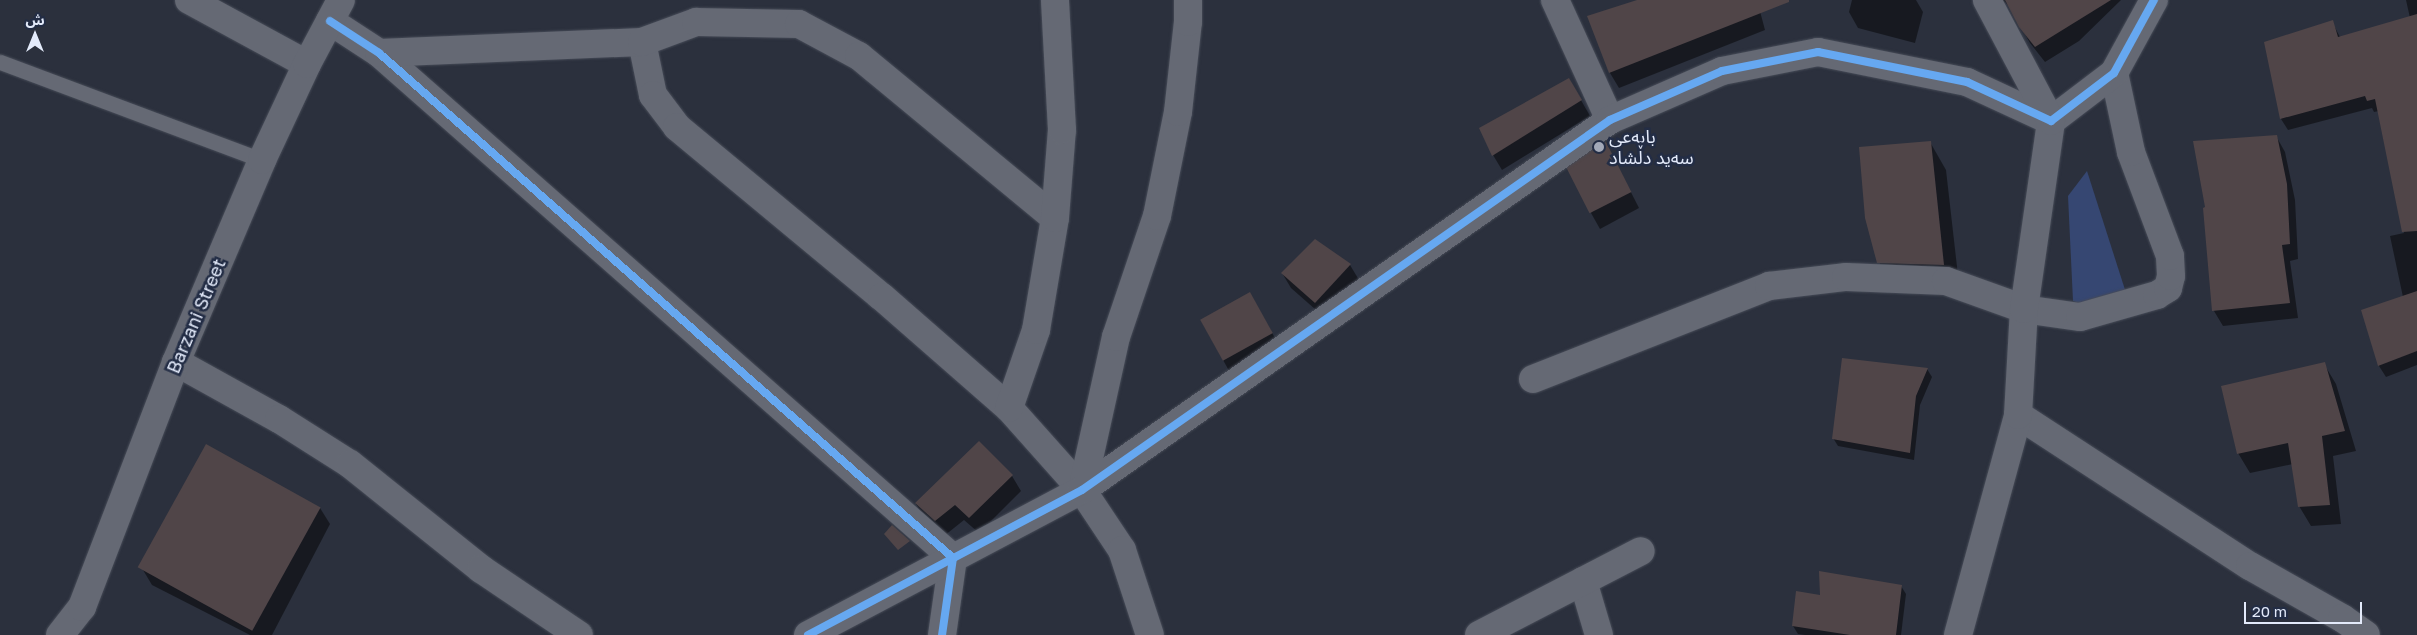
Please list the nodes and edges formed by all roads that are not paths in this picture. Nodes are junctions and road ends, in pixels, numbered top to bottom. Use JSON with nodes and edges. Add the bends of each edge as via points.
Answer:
{"nodes":[{"id":1,"x":189,"y":0,"type":"edge"},
{"id":2,"x":1055,"y":0,"type":"edge"},
{"id":3,"x":1188,"y":0,"type":"edge"},
{"id":4,"x":1555,"y":0,"type":"edge"},
{"id":5,"x":1986,"y":0,"type":"edge"},
{"id":6,"x":2154,"y":0,"type":"edge"},
{"id":7,"x":336,"y":11,"type":"edge"},
{"id":8,"x":697,"y":11,"type":"edge"},
{"id":9,"x":642,"y":42,"type":"junction"},
{"id":10,"x":379,"y":53,"type":"junction"},
{"id":11,"x":0,"y":62,"type":"edge"},
{"id":12,"x":307,"y":64,"type":"junction"},
{"id":13,"x":2114,"y":73,"type":"junction"},
{"id":14,"x":1610,"y":120,"type":"junction"},
{"id":15,"x":2051,"y":121,"type":"junction"},
{"id":16,"x":262,"y":160,"type":"junction"},
{"id":17,"x":1055,"y":218,"type":"junction"},
{"id":18,"x":2024,"y":309,"type":"junction"},
{"id":19,"x":176,"y":362,"type":"junction"},
{"id":20,"x":1533,"y":379,"type":"dead end"},
{"id":21,"x":1009,"y":408,"type":"junction"},
{"id":22,"x":2018,"y":415,"type":"junction"},
{"id":23,"x":1082,"y":490,"type":"junction"},
{"id":24,"x":1641,"y":551,"type":"dead end"},
{"id":25,"x":953,"y":558,"type":"junction"},
{"id":26,"x":1583,"y":581,"type":"junction"},
{"id":27,"x":60,"y":635,"type":"edge"},
{"id":28,"x":580,"y":635,"type":"edge"},
{"id":29,"x":808,"y":635,"type":"edge"},
{"id":30,"x":942,"y":635,"type":"edge"},
{"id":31,"x":1150,"y":635,"type":"edge"},
{"id":32,"x":1479,"y":635,"type":"edge"},
{"id":33,"x":1599,"y":635,"type":"edge"},
{"id":34,"x":1958,"y":635,"type":"edge"},
{"id":35,"x":2366,"y":635,"type":"edge"}],
"edges":[{"from":1,"to":12,"type":"street"},
{"from":2,"to":17,"type":"street","via":[[1062,130]]},
{"from":3,"to":23,"type":"street","via":[[1178,112],[1157,216],[1116,337]]},
{"from":4,"to":14,"type":"street"},
{"from":5,"to":15,"type":"street"},
{"from":6,"to":13,"type":"street"},
{"from":7,"to":10,"type":"street"},
{"from":7,"to":12,"type":"street","name":"Barzani Street"},
{"from":8,"to":9,"type":"street"},
{"from":8,"to":17,"type":"street","via":[[799,24],[859,56]]},
{"from":9,"to":10,"type":"street"},
{"from":9,"to":21,"type":"street","via":[[653,95],[677,127]]},
{"from":10,"to":25,"type":"street"},
{"from":11,"to":16,"type":"lane"},
{"from":12,"to":16,"type":"street","name":"Barzani Street"},
{"from":13,"to":15,"type":"street"},
{"from":13,"to":18,"type":"street","via":[[2131,152],[2170,256],[2168,288],[2156,295],[2080,317]]},
{"from":14,"to":15,"type":"street","via":[[1722,71],[1818,52],[1967,82]]},
{"from":14,"to":23,"type":"street"},
{"from":15,"to":18,"type":"street"},
{"from":16,"to":19,"type":"street","name":"Barzani Street"},
{"from":17,"to":21,"type":"street","via":[[1036,330]]},
{"from":18,"to":20,"type":"street","via":[[1946,281],[1846,277],[1769,286]]},
{"from":18,"to":22,"type":"street"},
{"from":19,"to":27,"type":"street","name":"Barzani Street","via":[[82,607]]},
{"from":19,"to":28,"type":"street","via":[[279,419],[350,464],[481,569]]},
{"from":21,"to":23,"type":"street"},
{"from":22,"to":34,"type":"street"},
{"from":22,"to":35,"type":"street","via":[[2250,566]]},
{"from":23,"to":25,"type":"street"},
{"from":23,"to":31,"type":"street","via":[[1122,550]]},
{"from":24,"to":26,"type":"street"},
{"from":25,"to":29,"type":"street"},
{"from":25,"to":30,"type":"street"},
{"from":26,"to":32,"type":"street"},
{"from":26,"to":33,"type":"street"}]}
